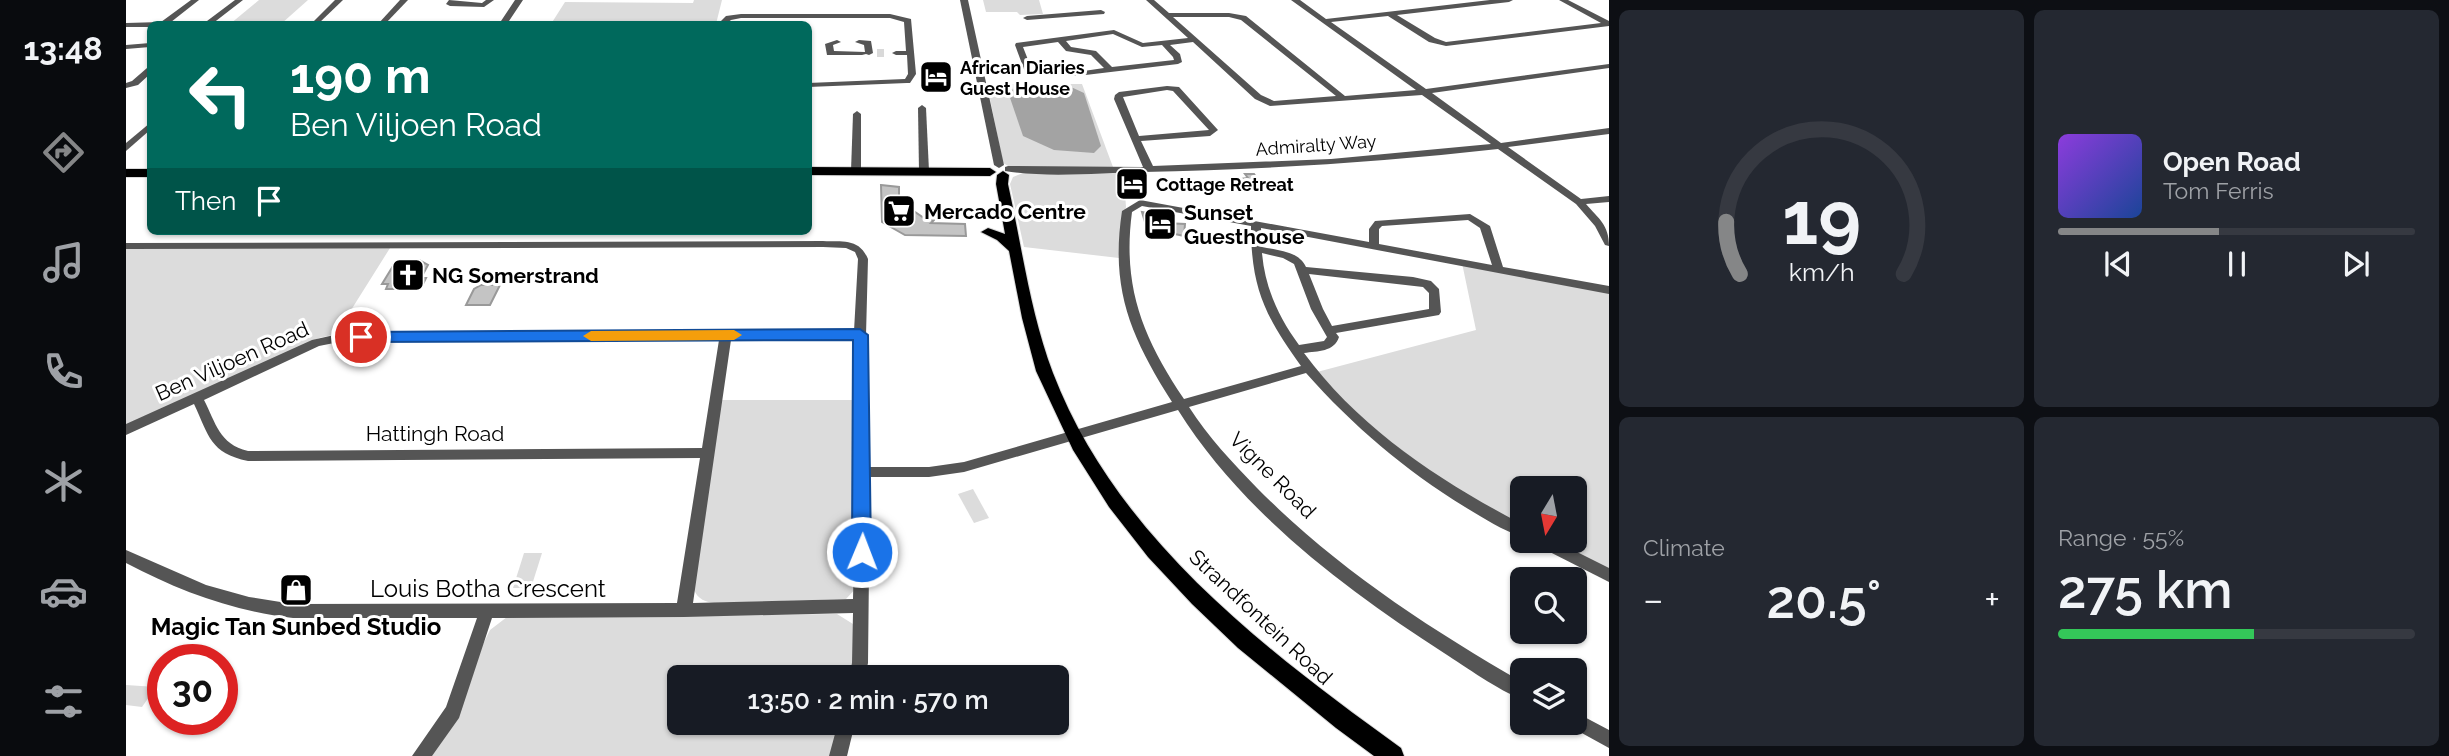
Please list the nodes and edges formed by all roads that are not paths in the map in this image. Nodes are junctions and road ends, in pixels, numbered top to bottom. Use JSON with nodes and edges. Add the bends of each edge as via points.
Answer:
{"nodes":[{"id":1,"x":195,"y":0,"type":"edge"},
{"id":2,"x":239,"y":0,"type":"edge"},
{"id":3,"x":339,"y":0,"type":"edge"},
{"id":4,"x":404,"y":0,"type":"edge"},
{"id":5,"x":453,"y":0,"type":"edge"},
{"id":6,"x":490,"y":0,"type":"edge"},
{"id":7,"x":519,"y":0,"type":"edge"},
{"id":8,"x":964,"y":0,"type":"edge"},
{"id":9,"x":1150,"y":0,"type":"edge"},
{"id":10,"x":1295,"y":0,"type":"edge"},
{"id":11,"x":1509,"y":0,"type":"edge"},
{"id":12,"x":1563,"y":0,"type":"edge"},
{"id":13,"x":1064,"y":4,"type":"dead end"},
{"id":14,"x":1101,"y":12,"type":"dead end"},
{"id":15,"x":1072,"y":14,"type":"junction"},
{"id":16,"x":1390,"y":14,"type":"junction"},
{"id":17,"x":1166,"y":15,"type":"junction"},
{"id":18,"x":1027,"y":18,"type":"dead end"},
{"id":19,"x":167,"y":21,"type":"edge"},
{"id":20,"x":212,"y":21,"type":"edge"},
{"id":21,"x":317,"y":21,"type":"edge"},
{"id":22,"x":384,"y":21,"type":"edge"},
{"id":23,"x":505,"y":21,"type":"edge"},
{"id":24,"x":725,"y":21,"type":"edge"},
{"id":25,"x":1324,"y":21,"type":"junction"},
{"id":26,"x":147,"y":24,"type":"edge"},
{"id":27,"x":1609,"y":24,"type":"edge"},
{"id":28,"x":126,"y":25,"type":"edge"},
{"id":29,"x":1060,"y":39,"type":"junction"},
{"id":30,"x":1193,"y":40,"type":"junction"},
{"id":31,"x":837,"y":42,"type":"dead end"},
{"id":32,"x":859,"y":42,"type":"dead end"},
{"id":33,"x":1164,"y":43,"type":"junction"},
{"id":34,"x":147,"y":45,"type":"edge"},
{"id":35,"x":126,"y":47,"type":"edge"},
{"id":36,"x":878,"y":53,"type":"junction"},
{"id":37,"x":911,"y":53,"type":"junction"},
{"id":38,"x":1609,"y":66,"type":"edge"},
{"id":39,"x":1110,"y":70,"type":"junction"},
{"id":40,"x":147,"y":74,"type":"edge"},
{"id":41,"x":812,"y":85,"type":"edge"},
{"id":42,"x":126,"y":86,"type":"edge"},
{"id":43,"x":1423,"y":92,"type":"junction"},
{"id":44,"x":1343,"y":98,"type":"junction"},
{"id":45,"x":922,"y":108,"type":"dead end"},
{"id":46,"x":857,"y":114,"type":"dead end"},
{"id":47,"x":147,"y":129,"type":"edge"},
{"id":48,"x":1609,"y":131,"type":"edge"},
{"id":49,"x":1136,"y":139,"type":"junction"},
{"id":50,"x":1502,"y":147,"type":"junction"},
{"id":51,"x":126,"y":148,"type":"edge"},
{"id":52,"x":1149,"y":169,"type":"junction"},
{"id":53,"x":812,"y":170,"type":"edge"},
{"id":54,"x":856,"y":170,"type":"junction"},
{"id":55,"x":924,"y":170,"type":"junction"},
{"id":56,"x":954,"y":170,"type":"junction"},
{"id":57,"x":126,"y":173,"type":"edge"},
{"id":58,"x":147,"y":173,"type":"edge"},
{"id":59,"x":1000,"y":175,"type":"junction"},
{"id":60,"x":1609,"y":199,"type":"edge"},
{"id":61,"x":1579,"y":202,"type":"junction"},
{"id":62,"x":1135,"y":205,"type":"joint"},
{"id":63,"x":1256,"y":225,"type":"junction"},
{"id":64,"x":988,"y":232,"type":"dead end"},
{"id":65,"x":494,"y":235,"type":"edge"},
{"id":66,"x":1609,"y":243,"type":"edge"},
{"id":67,"x":489,"y":245,"type":"junction"},
{"id":68,"x":126,"y":246,"type":"edge"},
{"id":69,"x":1374,"y":246,"type":"junction"},
{"id":70,"x":1256,"y":249,"type":"junction"},
{"id":71,"x":1017,"y":252,"type":"junction"},
{"id":72,"x":1498,"y":268,"type":"junction"},
{"id":73,"x":1303,"y":270,"type":"junction"},
{"id":74,"x":1609,"y":290,"type":"edge"},
{"id":75,"x":1330,"y":331,"type":"junction"},
{"id":76,"x":726,"y":335,"type":"junction"},
{"id":77,"x":860,"y":335,"type":"junction"},
{"id":78,"x":1296,"y":350,"type":"junction"},
{"id":79,"x":1309,"y":368,"type":"junction"},
{"id":80,"x":196,"y":397,"type":"junction"},
{"id":81,"x":1178,"y":404,"type":"junction"},
{"id":82,"x":126,"y":430,"type":"edge"},
{"id":83,"x":1073,"y":435,"type":"junction"},
{"id":84,"x":706,"y":453,"type":"junction"},
{"id":85,"x":863,"y":472,"type":"junction"},
{"id":86,"x":1510,"y":524,"type":"edge"},
{"id":87,"x":1565,"y":553,"type":"edge"},
{"id":88,"x":126,"y":556,"type":"edge"},
{"id":89,"x":1609,"y":575,"type":"edge"},
{"id":90,"x":861,"y":606,"type":"junction"},
{"id":91,"x":486,"y":610,"type":"junction"},
{"id":92,"x":684,"y":610,"type":"junction"},
{"id":93,"x":860,"y":665,"type":"edge"},
{"id":94,"x":1510,"y":684,"type":"edge"},
{"id":95,"x":1587,"y":727,"type":"edge"},
{"id":96,"x":843,"y":735,"type":"edge"},
{"id":97,"x":1609,"y":739,"type":"edge"},
{"id":98,"x":421,"y":756,"type":"edge"},
{"id":99,"x":838,"y":756,"type":"edge"},
{"id":100,"x":1393,"y":756,"type":"edge"}],
"edges":[{"from":1,"to":19,"type":"street"},
{"from":2,"to":20,"type":"street"},
{"from":3,"to":21,"type":"street"},
{"from":4,"to":22,"type":"street"},
{"from":5,"to":6,"type":"street","via":[[450,4],[484,5]]},
{"from":7,"to":23,"type":"street"},
{"from":8,"to":59,"type":"street","name":"Strandfontein Road"},
{"from":9,"to":17,"type":"street"},
{"from":10,"to":25,"type":"street"},
{"from":11,"to":16,"type":"street"},
{"from":12,"to":27,"type":"street"},
{"from":13,"to":15,"type":"street"},
{"from":14,"to":15,"type":"street"},
{"from":15,"to":18,"type":"street"},
{"from":16,"to":25,"type":"street"},
{"from":16,"to":27,"type":"street","via":[[1446,44]]},
{"from":17,"to":30,"type":"street"},
{"from":17,"to":44,"type":"street","via":[[1243,18]]},
{"from":24,"to":37,"type":"street","via":[[737,16],[895,16],[908,21]]},
{"from":25,"to":43,"type":"street"},
{"from":26,"to":28,"type":"street"},
{"from":29,"to":33,"type":"street","via":[[1114,32],[1140,45]]},
{"from":29,"to":39,"type":"street","via":[[1069,49],[1093,53]]},
{"from":29,"to":39,"type":"street","via":[[1020,44],[1027,70],[1060,74]]},
{"from":30,"to":33,"type":"street"},
{"from":30,"to":44,"type":"street","via":[[1264,101]]},
{"from":31,"to":36,"type":"street","via":[[829,44],[830,53]]},
{"from":32,"to":36,"type":"street"},
{"from":33,"to":39,"type":"street","via":[[1178,62]]},
{"from":34,"to":35,"type":"street"},
{"from":36,"to":37,"type":"street"},
{"from":37,"to":41,"type":"street","via":[[912,77],[904,83]]},
{"from":38,"to":43,"type":"street"},
{"from":40,"to":42,"type":"street"},
{"from":43,"to":44,"type":"street"},
{"from":43,"to":50,"type":"street"},
{"from":45,"to":55,"type":"street"},
{"from":46,"to":54,"type":"street"},
{"from":47,"to":51,"type":"street"},
{"from":48,"to":50,"type":"street","name":"Admiralty Way"},
{"from":49,"to":49,"type":"street","via":[[1119,95],[1176,89],[1214,130]]},
{"from":49,"to":52,"type":"street"},
{"from":50,"to":52,"type":"street","name":"Admiralty Way","via":[[1322,163]]},
{"from":50,"to":61,"type":"street"},
{"from":52,"to":59,"type":"street","name":"Admiralty Way","via":[[1024,170]]},
{"from":53,"to":54,"type":"main road","name":"Admiralty Way"},
{"from":54,"to":55,"type":"main road","name":"Admiralty Way"},
{"from":55,"to":56,"type":"main road","name":"Admiralty Way"},
{"from":55,"to":59,"type":"main road","name":"Admiralty Way"},
{"from":56,"to":59,"type":"main road","name":"Admiralty Way"},
{"from":56,"to":59,"type":"main road","via":[[985,177]]},
{"from":57,"to":58,"type":"main road"},
{"from":59,"to":71,"type":"main road","name":"Strandfontein Road"},
{"from":60,"to":61,"type":"street"},
{"from":61,"to":66,"type":"street"},
{"from":62,"to":63,"type":"street"},
{"from":62,"to":81,"type":"street","name":"Vigne Road","via":[[1127,211],[1124,240],[1130,306],[1147,350]]},
{"from":63,"to":69,"type":"street"},
{"from":63,"to":70,"type":"street"},
{"from":64,"to":71,"type":"main road","via":[[1002,237]]},
{"from":65,"to":67,"type":"street"},
{"from":67,"to":68,"type":"street"},
{"from":67,"to":77,"type":"street","via":[[848,245],[859,250],[863,259]]},
{"from":69,"to":72,"type":"street"},
{"from":69,"to":72,"type":"street","via":[[1374,229],[1379,223],[1470,217],[1485,226]]},
{"from":70,"to":73,"type":"street","via":[[1292,257]]},
{"from":70,"to":78,"type":"street","via":[[1266,299]]},
{"from":71,"to":83,"type":"main road","name":"Strandfontein Road","via":[[1032,334]]},
{"from":72,"to":74,"type":"street"},
{"from":73,"to":75,"type":"street"},
{"from":73,"to":75,"type":"street","via":[[1413,281],[1427,284],[1435,292],[1435,312]]},
{"from":75,"to":78,"type":"street","via":[[1330,344]]},
{"from":76,"to":77,"type":"street","name":"Ben Viljoen Road"},
{"from":76,"to":80,"type":"street","name":"Ben Viljoen Road","via":[[339,338]]},
{"from":76,"to":84,"type":"street"},
{"from":77,"to":85,"type":"street"},
{"from":78,"to":79,"type":"street"},
{"from":79,"to":81,"type":"street"},
{"from":79,"to":86,"type":"street","via":[[1388,445],[1464,499]]},
{"from":80,"to":82,"type":"street","name":"Ben Viljoen Road"},
{"from":80,"to":84,"type":"street","name":"Hattingh Road","via":[[221,446],[248,456]]},
{"from":81,"to":83,"type":"street"},
{"from":81,"to":94,"type":"street","name":"Vigne Road","via":[[1227,466],[1324,557],[1386,606]]},
{"from":83,"to":85,"type":"street","via":[[948,470]]},
{"from":83,"to":100,"type":"main road","name":"Strandfontein Road","via":[[1112,497],[1183,580],[1275,667]]},
{"from":84,"to":92,"type":"street"},
{"from":85,"to":90,"type":"street"},
{"from":87,"to":89,"type":"street"},
{"from":88,"to":91,"type":"street","name":"Louis Botha Crescent","via":[[185,586],[276,610]]},
{"from":90,"to":92,"type":"street","name":"Louis Botha Crescent"},
{"from":90,"to":93,"type":"street"},
{"from":91,"to":92,"type":"street","name":"Louis Botha Crescent"},
{"from":91,"to":98,"type":"street","via":[[453,712]]},
{"from":95,"to":97,"type":"street"},
{"from":96,"to":99,"type":"street"}]}
